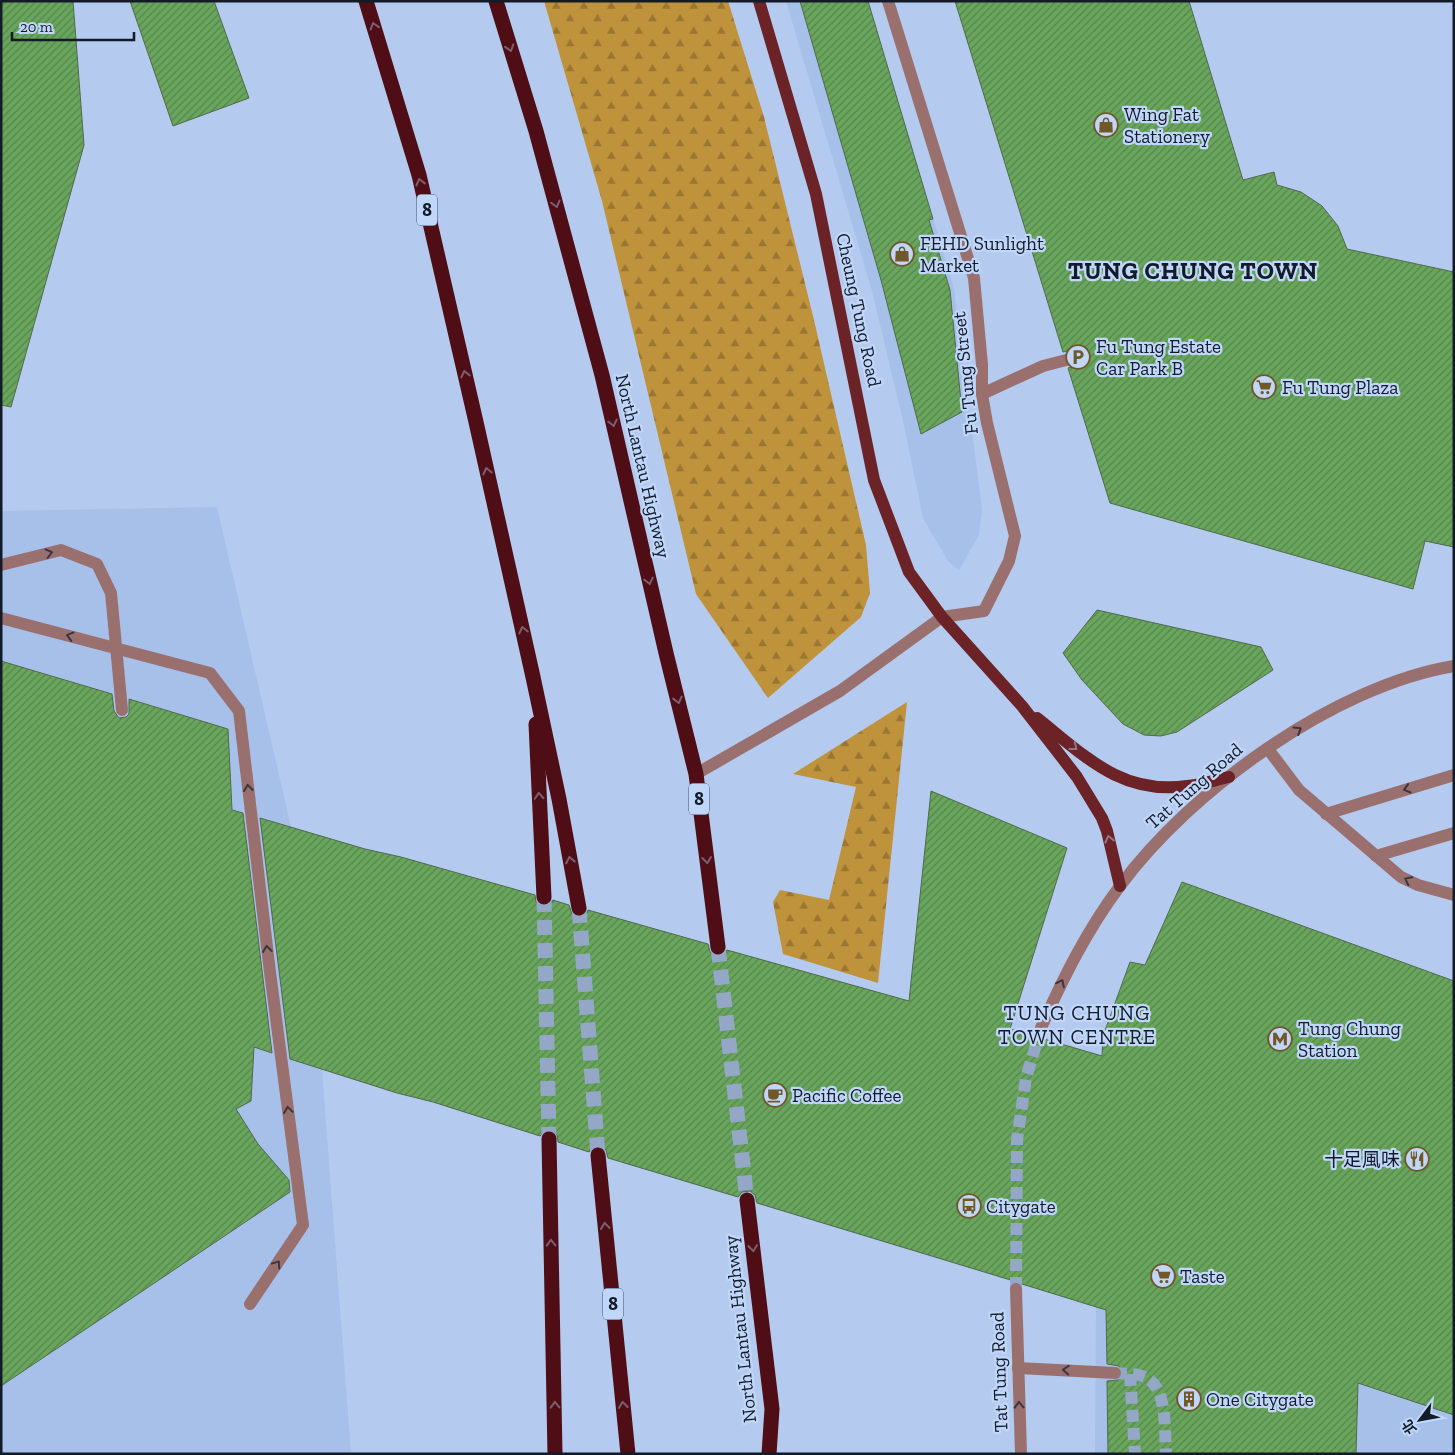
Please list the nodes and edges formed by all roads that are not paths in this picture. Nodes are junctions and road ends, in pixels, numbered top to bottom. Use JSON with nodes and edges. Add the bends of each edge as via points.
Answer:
{"nodes":[{"id":1,"x":366,"y":1,"type":"edge"},
{"id":2,"x":496,"y":1,"type":"edge"},
{"id":3,"x":759,"y":1,"type":"edge"},
{"id":4,"x":888,"y":1,"type":"edge"},
{"id":5,"x":1078,"y":357,"type":"dead end"},
{"id":6,"x":982,"y":394,"type":"junction"},
{"id":7,"x":1,"y":565,"type":"edge"},
{"id":8,"x":942,"y":617,"type":"junction"},
{"id":9,"x":1,"y":618,"type":"edge"},
{"id":10,"x":117,"y":649,"type":"junction"},
{"id":11,"x":1454,"y":666,"type":"edge"},
{"id":12,"x":533,"y":677,"type":"junction"},
{"id":13,"x":1022,"y":706,"type":"junction"},
{"id":14,"x":122,"y":710,"type":"dead end"},
{"id":15,"x":1268,"y":749,"type":"junction"},
{"id":16,"x":696,"y":774,"type":"junction"},
{"id":17,"x":1454,"y":775,"type":"edge"},
{"id":18,"x":1228,"y":777,"type":"junction"},
{"id":19,"x":1326,"y":814,"type":"junction"},
{"id":20,"x":1454,"y":833,"type":"edge"},
{"id":21,"x":1376,"y":856,"type":"junction"},
{"id":22,"x":1120,"y":886,"type":"junction"},
{"id":23,"x":1454,"y":895,"type":"edge"},
{"id":24,"x":544,"y":898,"type":"tunnel mouth"},
{"id":25,"x":579,"y":908,"type":"tunnel mouth"},
{"id":26,"x":718,"y":947,"type":"tunnel mouth"},
{"id":27,"x":1041,"y":1028,"type":"tunnel mouth"},
{"id":28,"x":550,"y":1140,"type":"tunnel mouth"},
{"id":29,"x":598,"y":1155,"type":"tunnel mouth"},
{"id":30,"x":747,"y":1200,"type":"tunnel mouth"},
{"id":31,"x":1016,"y":1289,"type":"tunnel mouth"},
{"id":32,"x":250,"y":1304,"type":"dead end"},
{"id":33,"x":1018,"y":1368,"type":"junction"},
{"id":34,"x":1115,"y":1374,"type":"tunnel mouth"},
{"id":35,"x":772,"y":1409,"type":"junction"},
{"id":36,"x":555,"y":1454,"type":"edge"},
{"id":37,"x":628,"y":1454,"type":"edge"},
{"id":38,"x":769,"y":1454,"type":"edge"},
{"id":39,"x":779,"y":1454,"type":"edge"},
{"id":40,"x":1021,"y":1454,"type":"edge"}],
"edges":[{"from":12,"to":1,"type":"highway","number":"8","one_way":true,"via":[[418,175]]},
{"from":2,"to":16,"type":"highway","name":"North Lantau Highway","number":"8","one_way":true,"via":[[536,131],[602,375]]},
{"from":3,"to":8,"type":"main road","name":"Cheung Tung Road","via":[[816,194],[874,480],[909,572]]},
{"from":4,"to":6,"type":"street","name":"Fu Tung Street","via":[[974,278]]},
{"from":5,"to":6,"type":"street","via":[[1043,366]]},
{"from":6,"to":8,"type":"street","name":"Fu Tung Street","via":[[1015,536],[1009,561],[984,611]]},
{"from":7,"to":10,"type":"street","one_way":true,"via":[[61,550],[97,564],[111,593]]},
{"from":8,"to":13,"type":"main road"},
{"from":8,"to":16,"type":"street","via":[[840,691]]},
{"from":10,"to":9,"type":"street","one_way":true},
{"from":10,"to":14,"type":"street"},
{"from":32,"to":10,"type":"street","one_way":true,"via":[[303,1225],[239,711],[210,672]]},
{"from":15,"to":11,"type":"street","name":"Tat Tung Road","one_way":true,"via":[[1359,696],[1404,678]]},
{"from":24,"to":12,"type":"highway","one_way":true},
{"from":25,"to":12,"type":"highway","number":"8","one_way":true},
{"from":13,"to":18,"type":"main road","one_way":true,"via":[[1093,762],[1127,782],[1151,787],[1187,786]]},
{"from":22,"to":13,"type":"main road","one_way":true,"via":[[1102,818],[1077,777]]},
{"from":15,"to":18,"type":"street","name":"Tat Tung Road"},
{"from":15,"to":19,"type":"street","via":[[1299,790]]},
{"from":16,"to":26,"type":"highway","name":"North Lantau Highway","number":"8","one_way":true},
{"from":17,"to":19,"type":"street","one_way":true},
{"from":18,"to":22,"type":"street","name":"Tat Tung Road","via":[[1158,840]]},
{"from":19,"to":21,"type":"street"},
{"from":20,"to":21,"type":"street"},
{"from":23,"to":21,"type":"street","one_way":true,"via":[[1401,877]]},
{"from":27,"to":22,"type":"street","name":"Tat Tung Road","one_way":true,"via":[[1088,933]]},
{"from":36,"to":28,"type":"highway","one_way":true},
{"from":37,"to":29,"type":"highway","number":"8","one_way":true},
{"from":30,"to":35,"type":"highway","name":"North Lantau Highway","one_way":true},
{"from":31,"to":33,"type":"street","name":"Tat Tung Road"},
{"from":34,"to":33,"type":"street","one_way":true},
{"from":40,"to":33,"type":"street","name":"Tat Tung Road","one_way":true},
{"from":35,"to":38,"type":"highway","name":"North Lantau Highway"},
{"from":35,"to":39,"type":"highway"}]}
